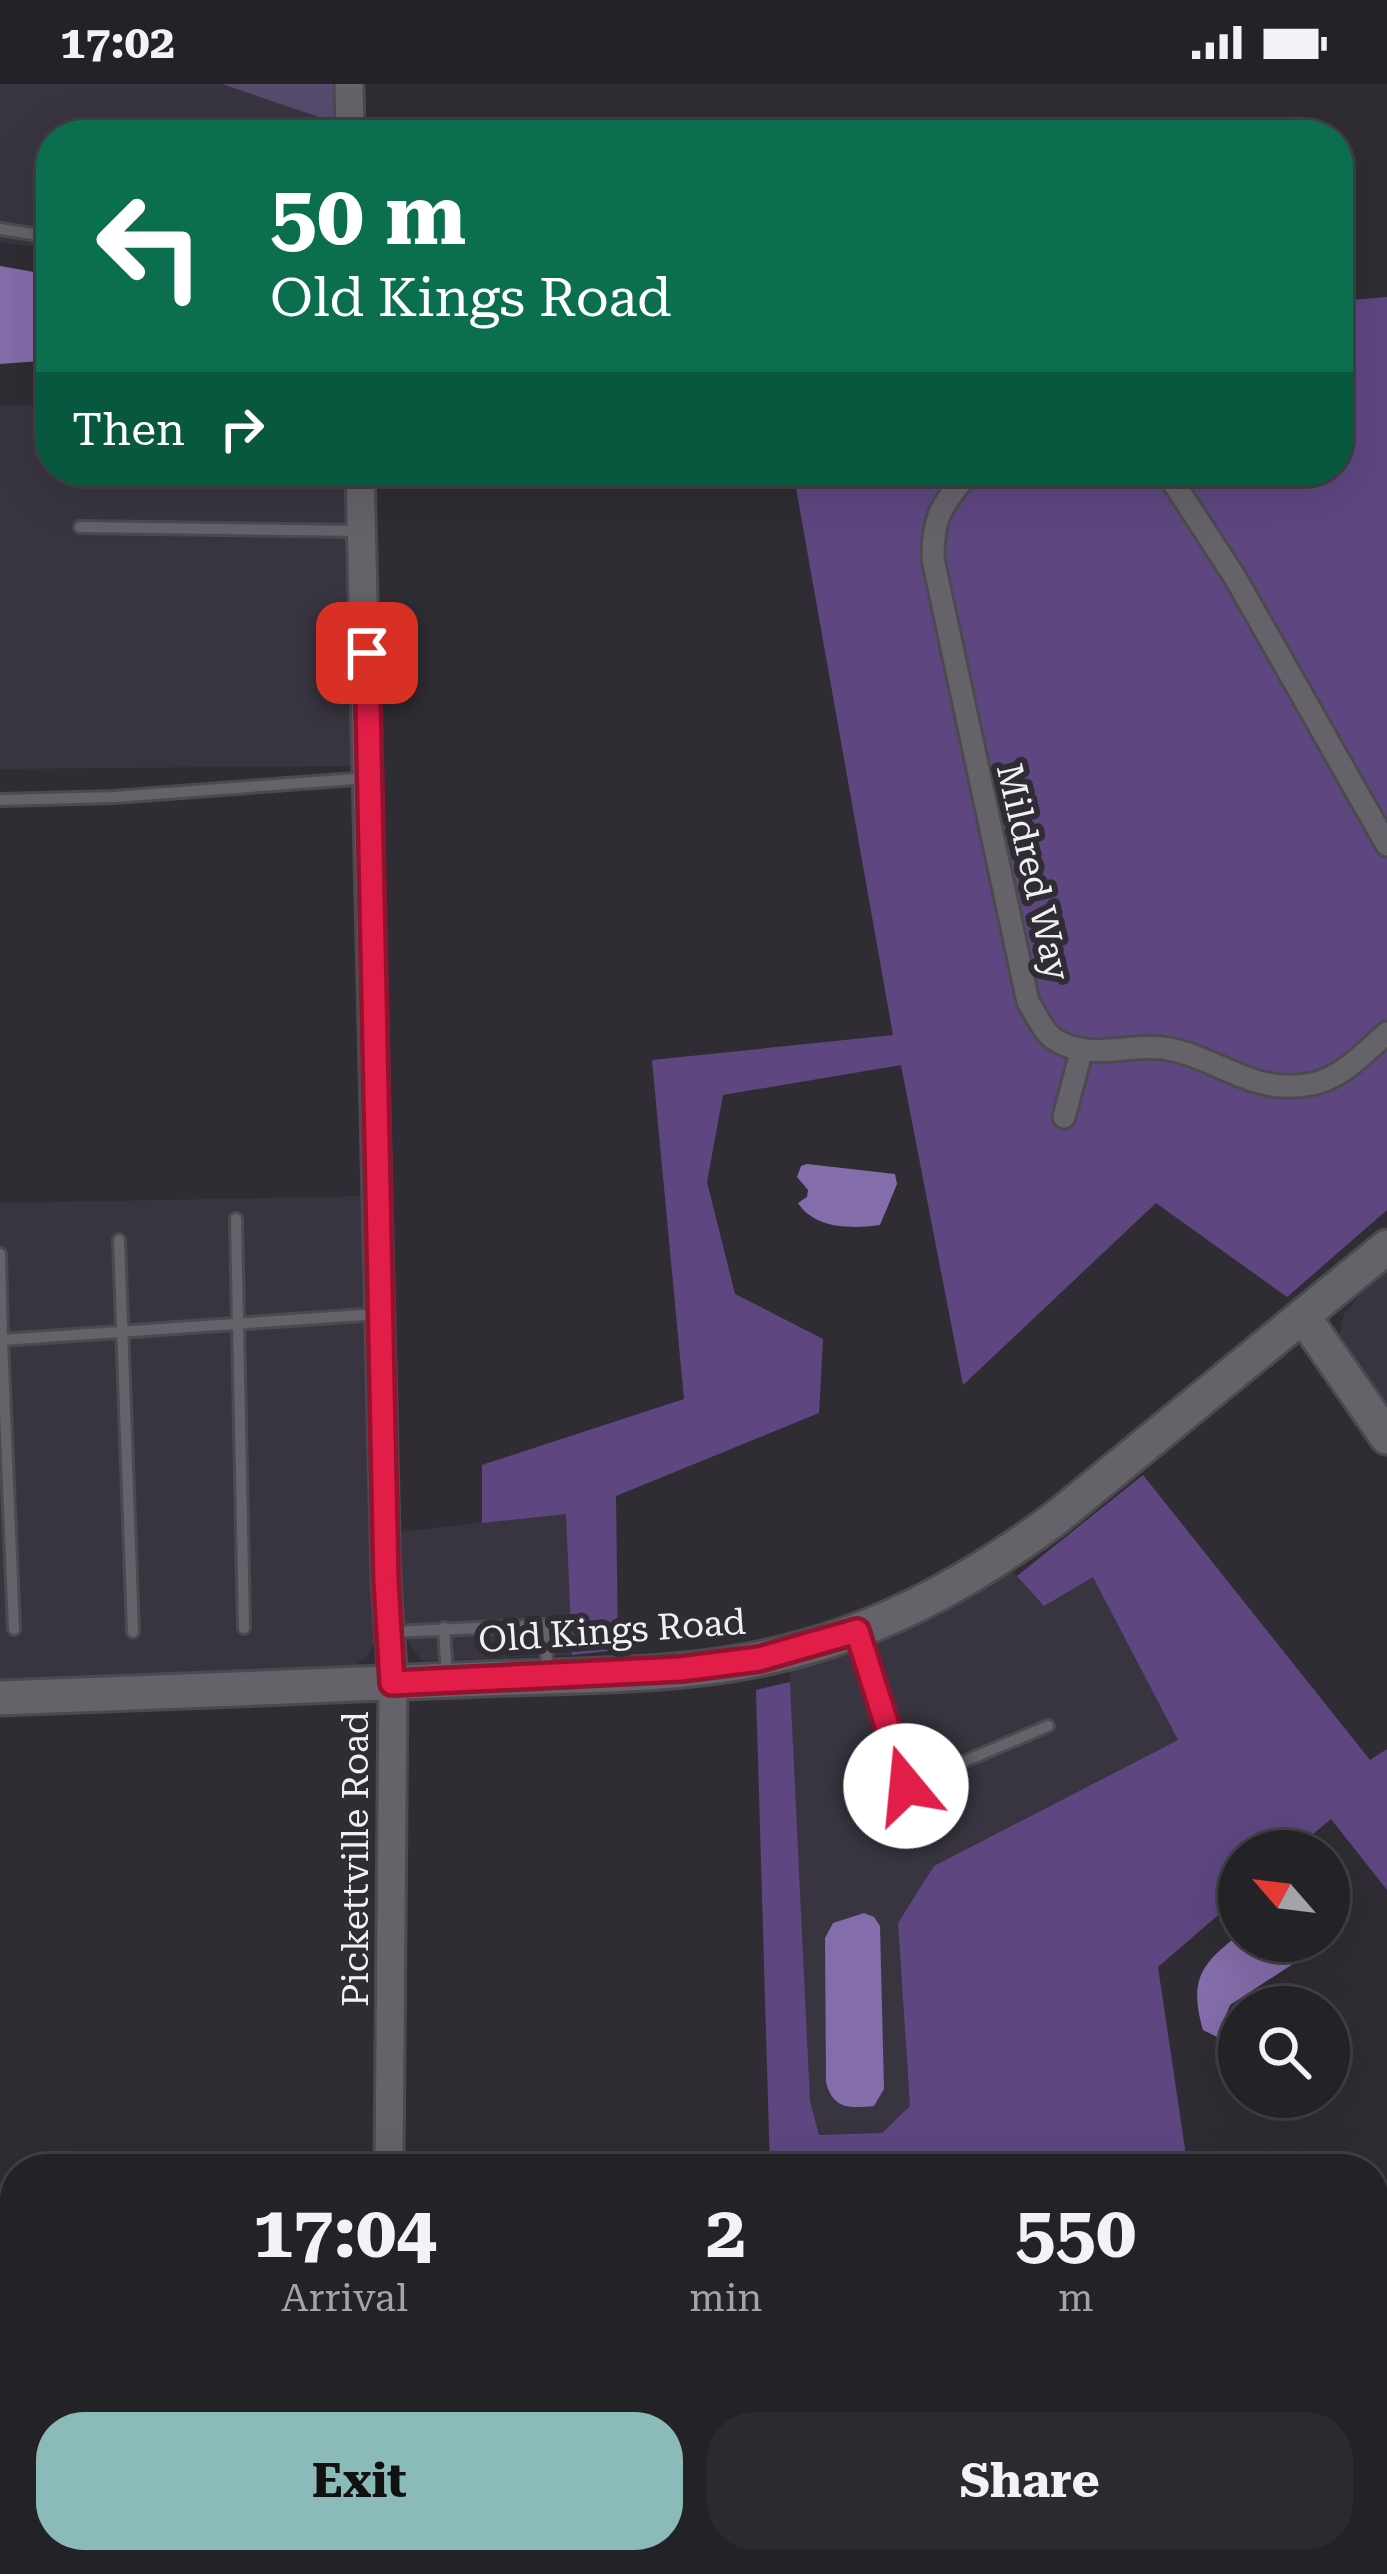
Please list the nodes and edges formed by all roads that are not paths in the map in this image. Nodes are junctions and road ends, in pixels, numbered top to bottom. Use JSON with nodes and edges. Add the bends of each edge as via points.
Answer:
{"nodes":[{"id":1,"x":349,"y":84,"type":"edge"},
{"id":2,"x":350,"y":120,"type":"edge"},
{"id":3,"x":0,"y":230,"type":"edge"},
{"id":4,"x":36,"y":235,"type":"edge"},
{"id":5,"x":361,"y":486,"type":"edge"},
{"id":6,"x":957,"y":486,"type":"edge"},
{"id":7,"x":1176,"y":486,"type":"edge"},
{"id":8,"x":80,"y":527,"type":"dead end"},
{"id":9,"x":363,"y":531,"type":"junction"},
{"id":10,"x":370,"y":778,"type":"junction"},
{"id":11,"x":0,"y":800,"type":"edge"},
{"id":12,"x":1387,"y":845,"type":"edge"},
{"id":13,"x":1387,"y":1033,"type":"edge"},
{"id":14,"x":1082,"y":1049,"type":"junction"},
{"id":15,"x":1064,"y":1117,"type":"dead end"},
{"id":16,"x":236,"y":1220,"type":"dead end"},
{"id":17,"x":119,"y":1240,"type":"dead end"},
{"id":18,"x":1387,"y":1246,"type":"edge"},
{"id":19,"x":0,"y":1254,"type":"edge"},
{"id":20,"x":382,"y":1314,"type":"junction"},
{"id":21,"x":1303,"y":1316,"type":"junction"},
{"id":22,"x":238,"y":1324,"type":"junction"},
{"id":23,"x":122,"y":1331,"type":"junction"},
{"id":24,"x":2,"y":1340,"type":"edge"},
{"id":25,"x":1387,"y":1437,"type":"edge"},
{"id":26,"x":244,"y":1628,"type":"dead end"},
{"id":27,"x":444,"y":1628,"type":"junction"},
{"id":28,"x":14,"y":1629,"type":"dead end"},
{"id":29,"x":857,"y":1631,"type":"junction"},
{"id":30,"x":133,"y":1632,"type":"dead end"},
{"id":31,"x":389,"y":1632,"type":"junction"},
{"id":32,"x":547,"y":1676,"type":"junction"},
{"id":33,"x":447,"y":1681,"type":"junction"},
{"id":34,"x":392,"y":1683,"type":"junction"},
{"id":35,"x":0,"y":1699,"type":"edge"},
{"id":36,"x":1048,"y":1726,"type":"dead end"},
{"id":37,"x":388,"y":2154,"type":"edge"}],
"edges":[{"from":1,"to":2,"type":"street"},
{"from":3,"to":4,"type":"lane"},
{"from":5,"to":9,"type":"street","name":"Pickettville Road"},
{"from":6,"to":14,"type":"street","name":"Mildred Way","via":[[933,524],[932,559],[1028,1002],[1052,1039]]},
{"from":7,"to":12,"type":"street"},
{"from":8,"to":9,"type":"lane"},
{"from":9,"to":10,"type":"street","name":"Pickettville Road"},
{"from":10,"to":11,"type":"lane"},
{"from":10,"to":20,"type":"street","name":"Pickettville Road"},
{"from":13,"to":14,"type":"street","via":[[1316,1084],[1276,1088],[1161,1048]]},
{"from":14,"to":15,"type":"street"},
{"from":16,"to":22,"type":"lane"},
{"from":17,"to":23,"type":"lane"},
{"from":18,"to":21,"type":"main road","name":"Old Kings Road"},
{"from":19,"to":24,"type":"lane"},
{"from":20,"to":22,"type":"lane"},
{"from":20,"to":31,"type":"street","name":"Pickettville Road"},
{"from":21,"to":25,"type":"main road"},
{"from":21,"to":29,"type":"main road","name":"Old Kings Road","via":[[1000,1560]]},
{"from":22,"to":23,"type":"lane"},
{"from":22,"to":26,"type":"lane"},
{"from":23,"to":24,"type":"lane"},
{"from":23,"to":30,"type":"lane"},
{"from":24,"to":28,"type":"lane"},
{"from":27,"to":31,"type":"lane"},
{"from":27,"to":32,"type":"lane","via":[[546,1625]]},
{"from":27,"to":33,"type":"lane"},
{"from":29,"to":32,"type":"main road","name":"Old Kings Road","via":[[759,1659]]},
{"from":29,"to":36,"type":"lane","via":[[906,1786]]},
{"from":31,"to":34,"type":"street","name":"Pickettville Road"},
{"from":32,"to":33,"type":"main road","name":"Old Kings Road"},
{"from":33,"to":34,"type":"main road","name":"Old Kings Road"},
{"from":34,"to":35,"type":"main road","name":"Old Kings Road"},
{"from":34,"to":37,"type":"street","name":"Pickettville Road"}]}
